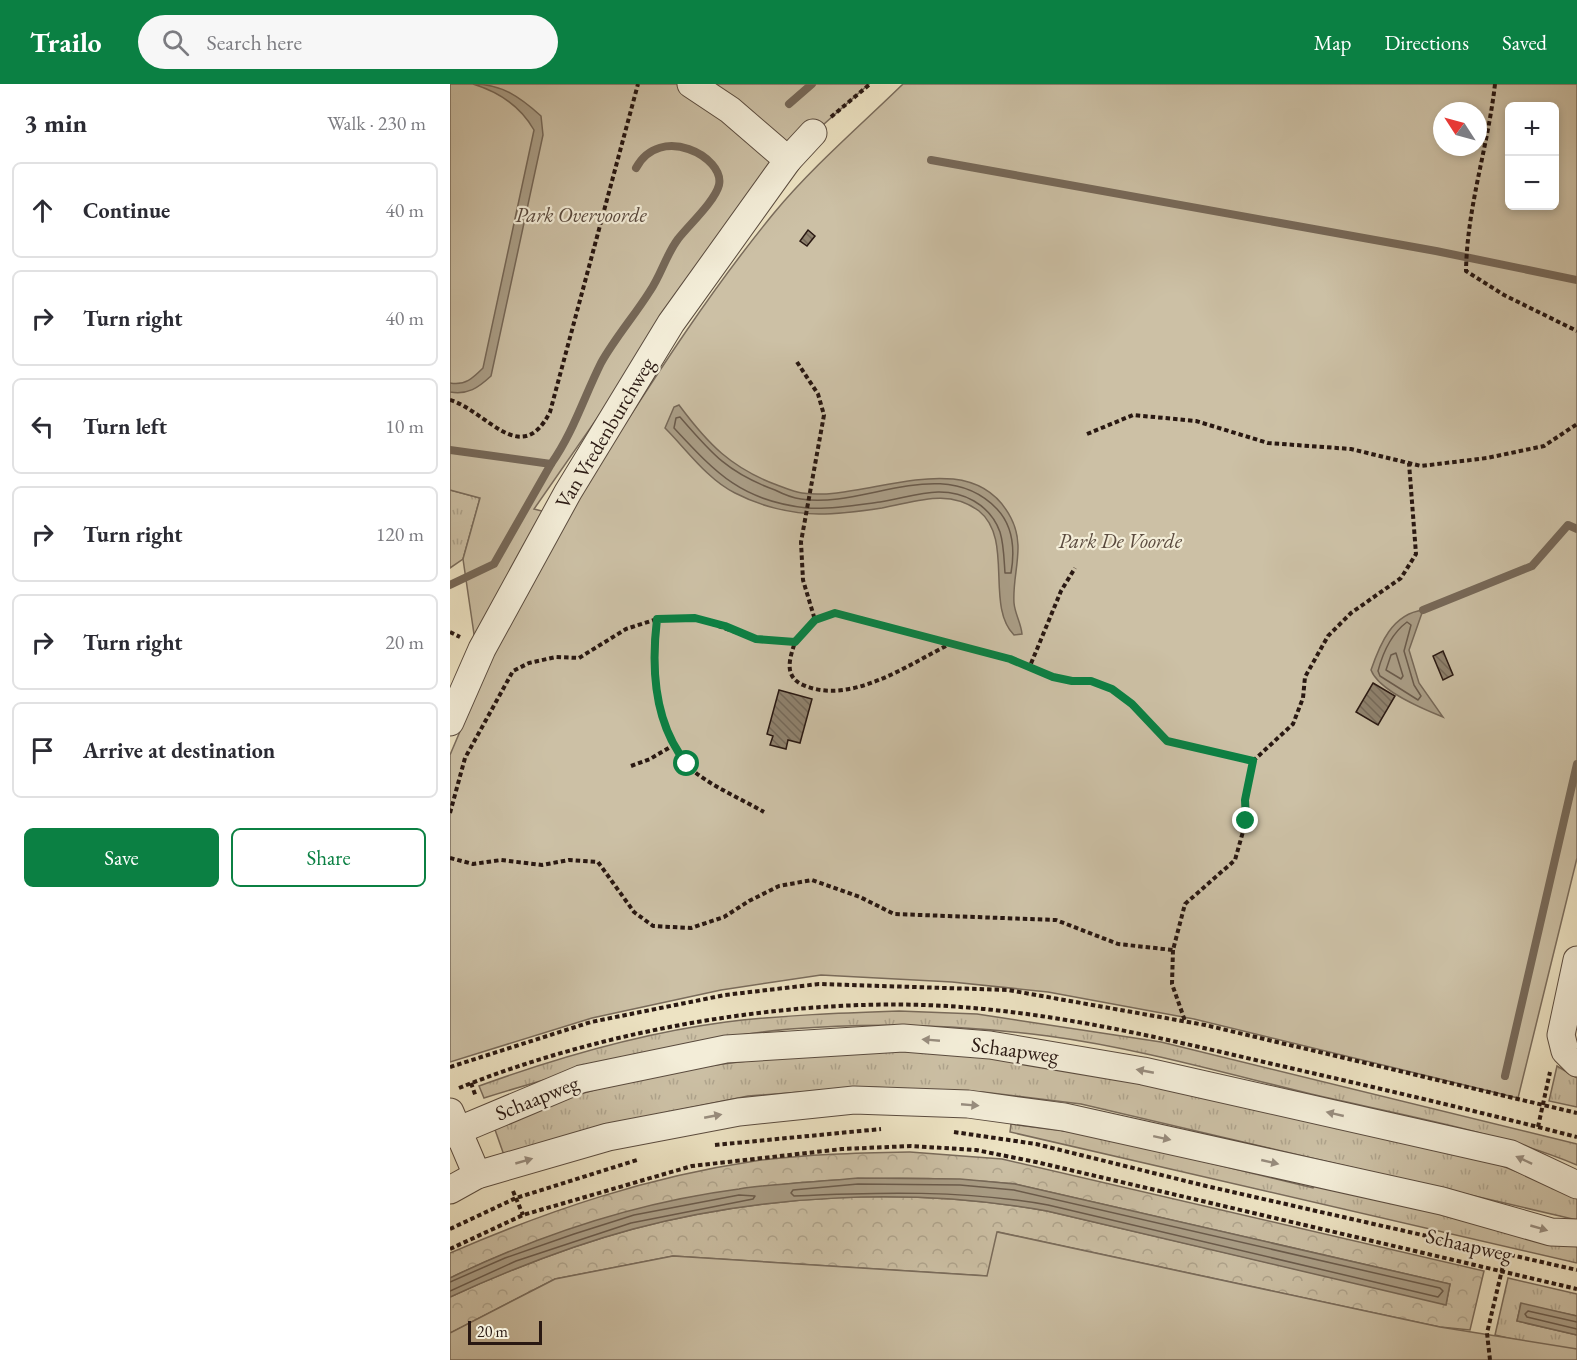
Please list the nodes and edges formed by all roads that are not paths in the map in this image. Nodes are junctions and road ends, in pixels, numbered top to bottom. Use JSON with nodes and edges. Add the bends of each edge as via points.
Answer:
{"nodes":[{"id":1,"x":692,"y":84,"type":"edge"},
{"id":2,"x":813,"y":133,"type":"road end"},
{"id":3,"x":788,"y":160,"type":"junction"},
{"id":4,"x":450,"y":722,"type":"edge"},
{"id":5,"x":1577,"y":960,"type":"edge"},
{"id":6,"x":1571,"y":1057,"type":"edge"},
{"id":7,"x":453,"y":1126,"type":"edge"},
{"id":8,"x":477,"y":1175,"type":"junction"},
{"id":9,"x":1577,"y":1185,"type":"edge"},
{"id":10,"x":450,"y":1190,"type":"edge"},
{"id":11,"x":1577,"y":1233,"type":"edge"}],
"edges":[{"from":1,"to":3,"type":"street","via":[[730,110]]},
{"from":2,"to":3,"type":"street","name":"Van Vredenburchweg"},
{"from":3,"to":4,"type":"street","name":"Van Vredenburchweg","via":[[671,323],[574,482],[482,649]]},
{"from":5,"to":6,"type":"street","via":[[1561,1035]]},
{"from":7,"to":8,"type":"street"},
{"from":9,"to":7,"type":"street","name":"Schaapweg","one_way":true,"via":[[1511,1154],[1143,1071],[990,1045],[903,1038],[726,1049],[581,1079]]},
{"from":8,"to":10,"type":"street","name":"Schaapweg"},
{"from":8,"to":11,"type":"street","name":"Schaapweg","one_way":true,"via":[[608,1137],[739,1112],[854,1100],[968,1104],[1064,1117],[1431,1198],[1551,1232]]}]}
